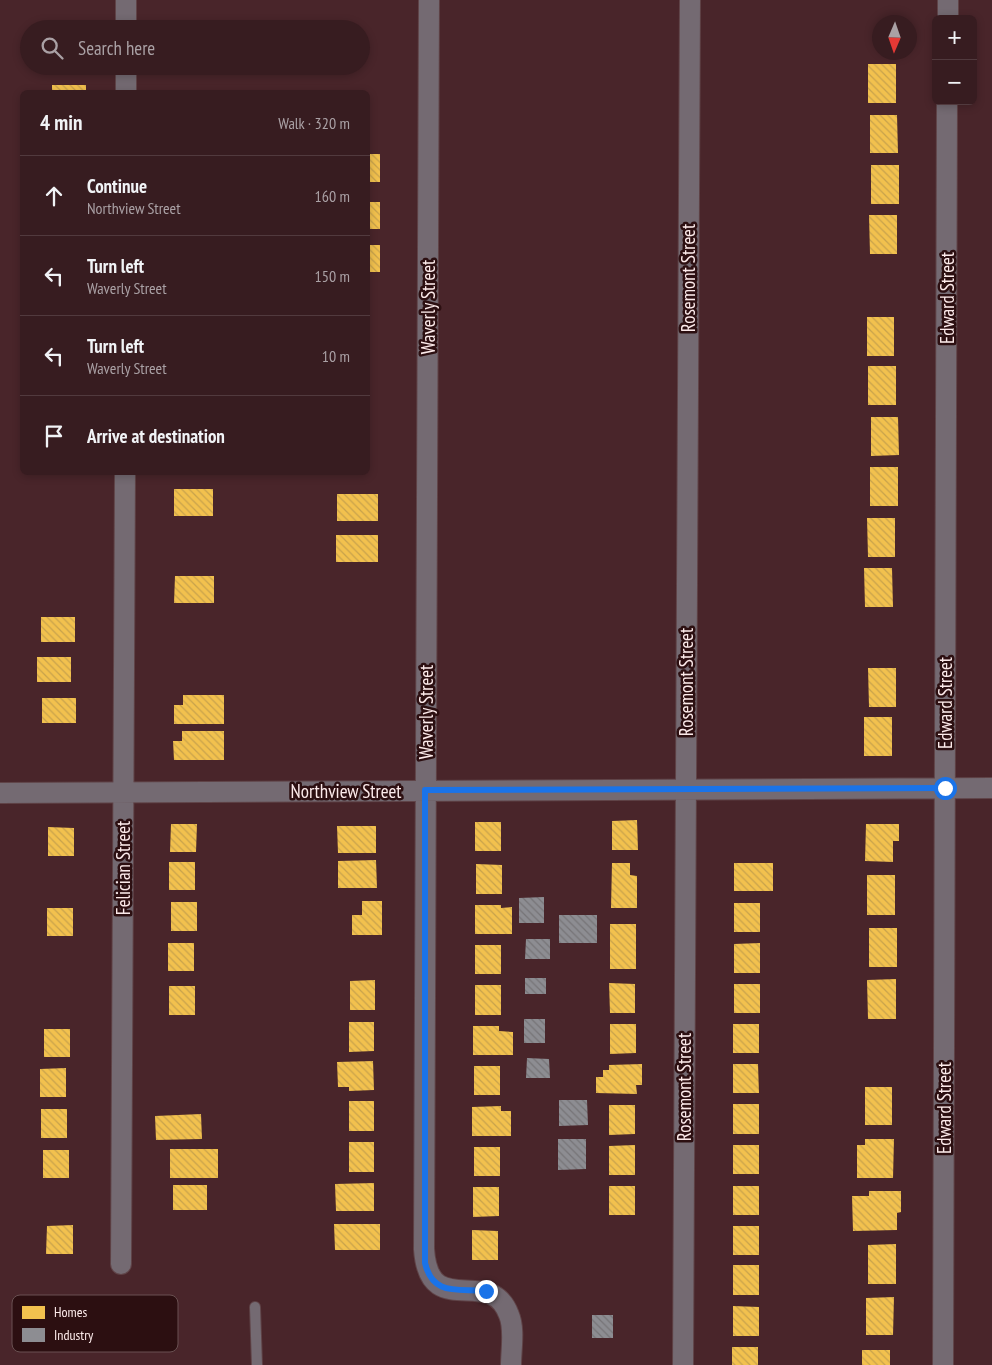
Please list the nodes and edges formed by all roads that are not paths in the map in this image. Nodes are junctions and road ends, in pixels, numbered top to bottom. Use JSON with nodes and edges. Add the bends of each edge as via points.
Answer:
{"nodes":[{"id":1,"x":126,"y":0,"type":"edge"},
{"id":2,"x":429,"y":0,"type":"edge"},
{"id":3,"x":690,"y":0,"type":"edge"},
{"id":4,"x":948,"y":0,"type":"edge"},
{"id":5,"x":948,"y":15,"type":"edge"},
{"id":6,"x":126,"y":20,"type":"edge"},
{"id":7,"x":126,"y":75,"type":"edge"},
{"id":8,"x":126,"y":90,"type":"edge"},
{"id":9,"x":947,"y":105,"type":"edge"},
{"id":10,"x":124,"y":475,"type":"edge"},
{"id":11,"x":945,"y":788,"type":"junction"},
{"id":12,"x":992,"y":788,"type":"edge"},
{"id":13,"x":685,"y":789,"type":"junction"},
{"id":14,"x":425,"y":790,"type":"junction"},
{"id":15,"x":124,"y":792,"type":"junction"},
{"id":16,"x":0,"y":793,"type":"edge"},
{"id":17,"x":121,"y":1264,"type":"dead end"},
{"id":18,"x":255,"y":1307,"type":"dead end"},
{"id":19,"x":256,"y":1365,"type":"edge"},
{"id":20,"x":511,"y":1365,"type":"edge"},
{"id":21,"x":683,"y":1365,"type":"edge"},
{"id":22,"x":943,"y":1365,"type":"edge"}],
"edges":[{"from":1,"to":6,"type":"street"},
{"from":2,"to":14,"type":"street","name":"Waverly Street"},
{"from":3,"to":13,"type":"street","name":"Rosemont Street"},
{"from":4,"to":5,"type":"street"},
{"from":7,"to":8,"type":"street"},
{"from":9,"to":11,"type":"street","name":"Edward Street"},
{"from":10,"to":15,"type":"street","name":"Felician Street"},
{"from":11,"to":12,"type":"street","name":"Northview Street"},
{"from":11,"to":13,"type":"street","name":"Northview Street"},
{"from":11,"to":22,"type":"street","name":"Edward Street"},
{"from":13,"to":14,"type":"street","name":"Northview Street"},
{"from":13,"to":21,"type":"street","name":"Rosemont Street"},
{"from":14,"to":15,"type":"street","name":"Northview Street"},
{"from":14,"to":20,"type":"street","name":"Waverly Street","via":[[425,1263],[427,1274],[444,1288],[486,1291],[498,1297],[510,1317]]},
{"from":15,"to":16,"type":"street","name":"Northview Street"},
{"from":15,"to":17,"type":"street","name":"Felician Street"},
{"from":18,"to":19,"type":"lane"}]}
